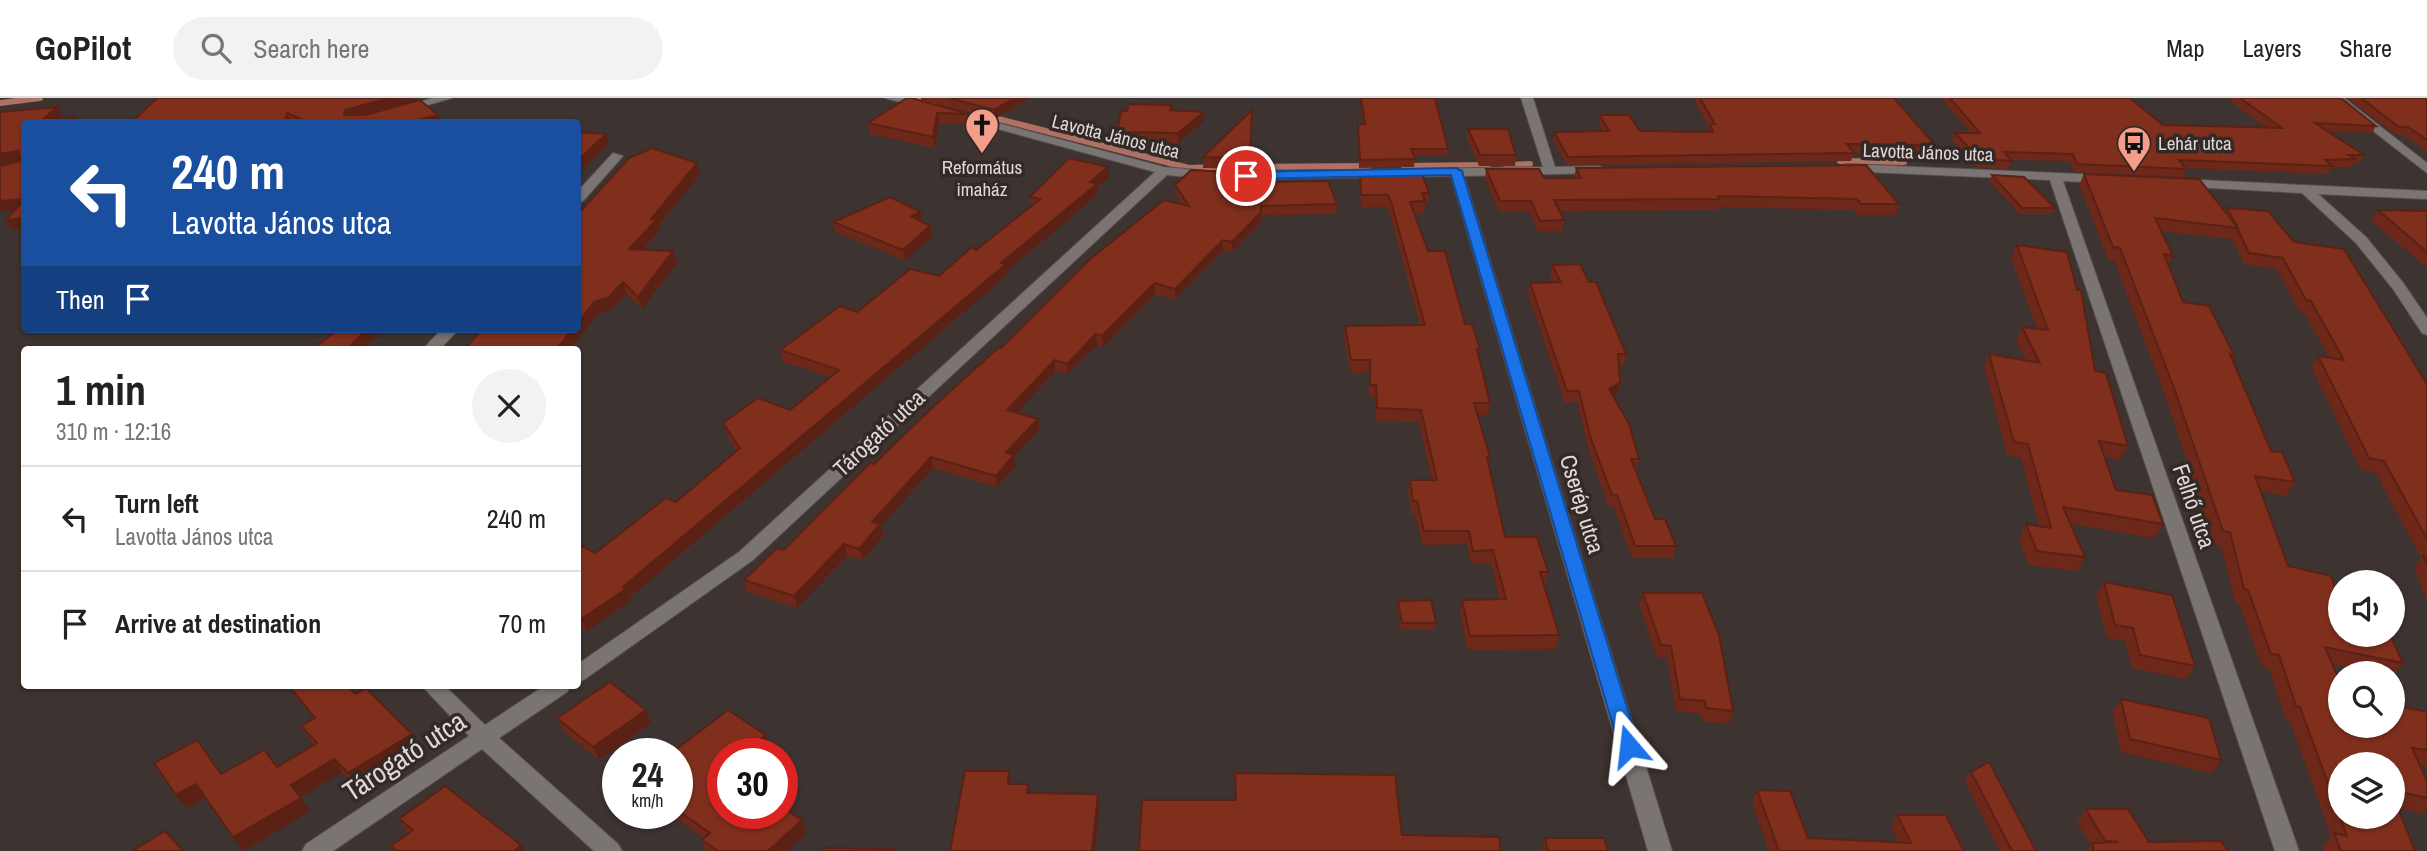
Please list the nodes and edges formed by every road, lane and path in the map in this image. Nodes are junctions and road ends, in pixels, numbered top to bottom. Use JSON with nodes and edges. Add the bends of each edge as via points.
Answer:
{"nodes":[{"id":1,"x":446,"y":98,"type":"edge"},
{"id":2,"x":891,"y":98,"type":"edge"},
{"id":3,"x":1527,"y":98,"type":"edge"},
{"id":4,"x":2337,"y":98,"type":"edge"},
{"id":5,"x":367,"y":119,"type":"edge"},
{"id":6,"x":617,"y":156,"type":"dead end"},
{"id":7,"x":1829,"y":168,"type":"edge"},
{"id":8,"x":2427,"y":169,"type":"edge"},
{"id":9,"x":1550,"y":170,"type":"junction"},
{"id":10,"x":1606,"y":170,"type":"edge"},
{"id":11,"x":1164,"y":171,"type":"junction"},
{"id":12,"x":1456,"y":171,"type":"junction"},
{"id":13,"x":2055,"y":177,"type":"junction"},
{"id":14,"x":2124,"y":180,"type":"edge"},
{"id":15,"x":2166,"y":182,"type":"edge"},
{"id":16,"x":2305,"y":189,"type":"junction"},
{"id":17,"x":581,"y":195,"type":"edge"},
{"id":18,"x":2427,"y":195,"type":"edge"},
{"id":19,"x":2427,"y":330,"type":"edge"},
{"id":20,"x":447,"y":333,"type":"edge"},
{"id":21,"x":434,"y":346,"type":"edge"},
{"id":22,"x":581,"y":672,"type":"edge"},
{"id":23,"x":435,"y":689,"type":"edge"},
{"id":24,"x":556,"y":689,"type":"edge"},
{"id":25,"x":485,"y":739,"type":"junction"},
{"id":26,"x":314,"y":851,"type":"edge"},
{"id":27,"x":610,"y":851,"type":"edge"},
{"id":28,"x":1660,"y":851,"type":"edge"},
{"id":29,"x":2287,"y":851,"type":"edge"}],
"edges":[{"from":1,"to":5,"type":"street"},
{"from":2,"to":11,"type":"street","name":"Lavotta János utca"},
{"from":3,"to":9,"type":"street"},
{"from":4,"to":8,"type":"street"},
{"from":6,"to":17,"type":"street"},
{"from":7,"to":13,"type":"street","name":"Lavotta János utca"},
{"from":9,"to":10,"type":"street","name":"Lavotta János utca"},
{"from":9,"to":12,"type":"street","name":"Lavotta János utca"},
{"from":11,"to":12,"type":"street","name":"Lavotta János utca","via":[[1219,176]]},
{"from":11,"to":22,"type":"street","name":"Tárogató utca","via":[[746,556]]},
{"from":12,"to":28,"type":"street","name":"Cserép utca"},
{"from":13,"to":14,"type":"street","name":"Lavotta János utca"},
{"from":13,"to":29,"type":"street","name":"Felhő utca"},
{"from":15,"to":16,"type":"street"},
{"from":16,"to":18,"type":"street"},
{"from":16,"to":19,"type":"street","via":[[2361,240]]},
{"from":20,"to":21,"type":"street"},
{"from":23,"to":25,"type":"street"},
{"from":24,"to":25,"type":"street","name":"Tárogató utca"},
{"from":25,"to":26,"type":"street","name":"Tárogató utca"},
{"from":25,"to":27,"type":"street"}]}
